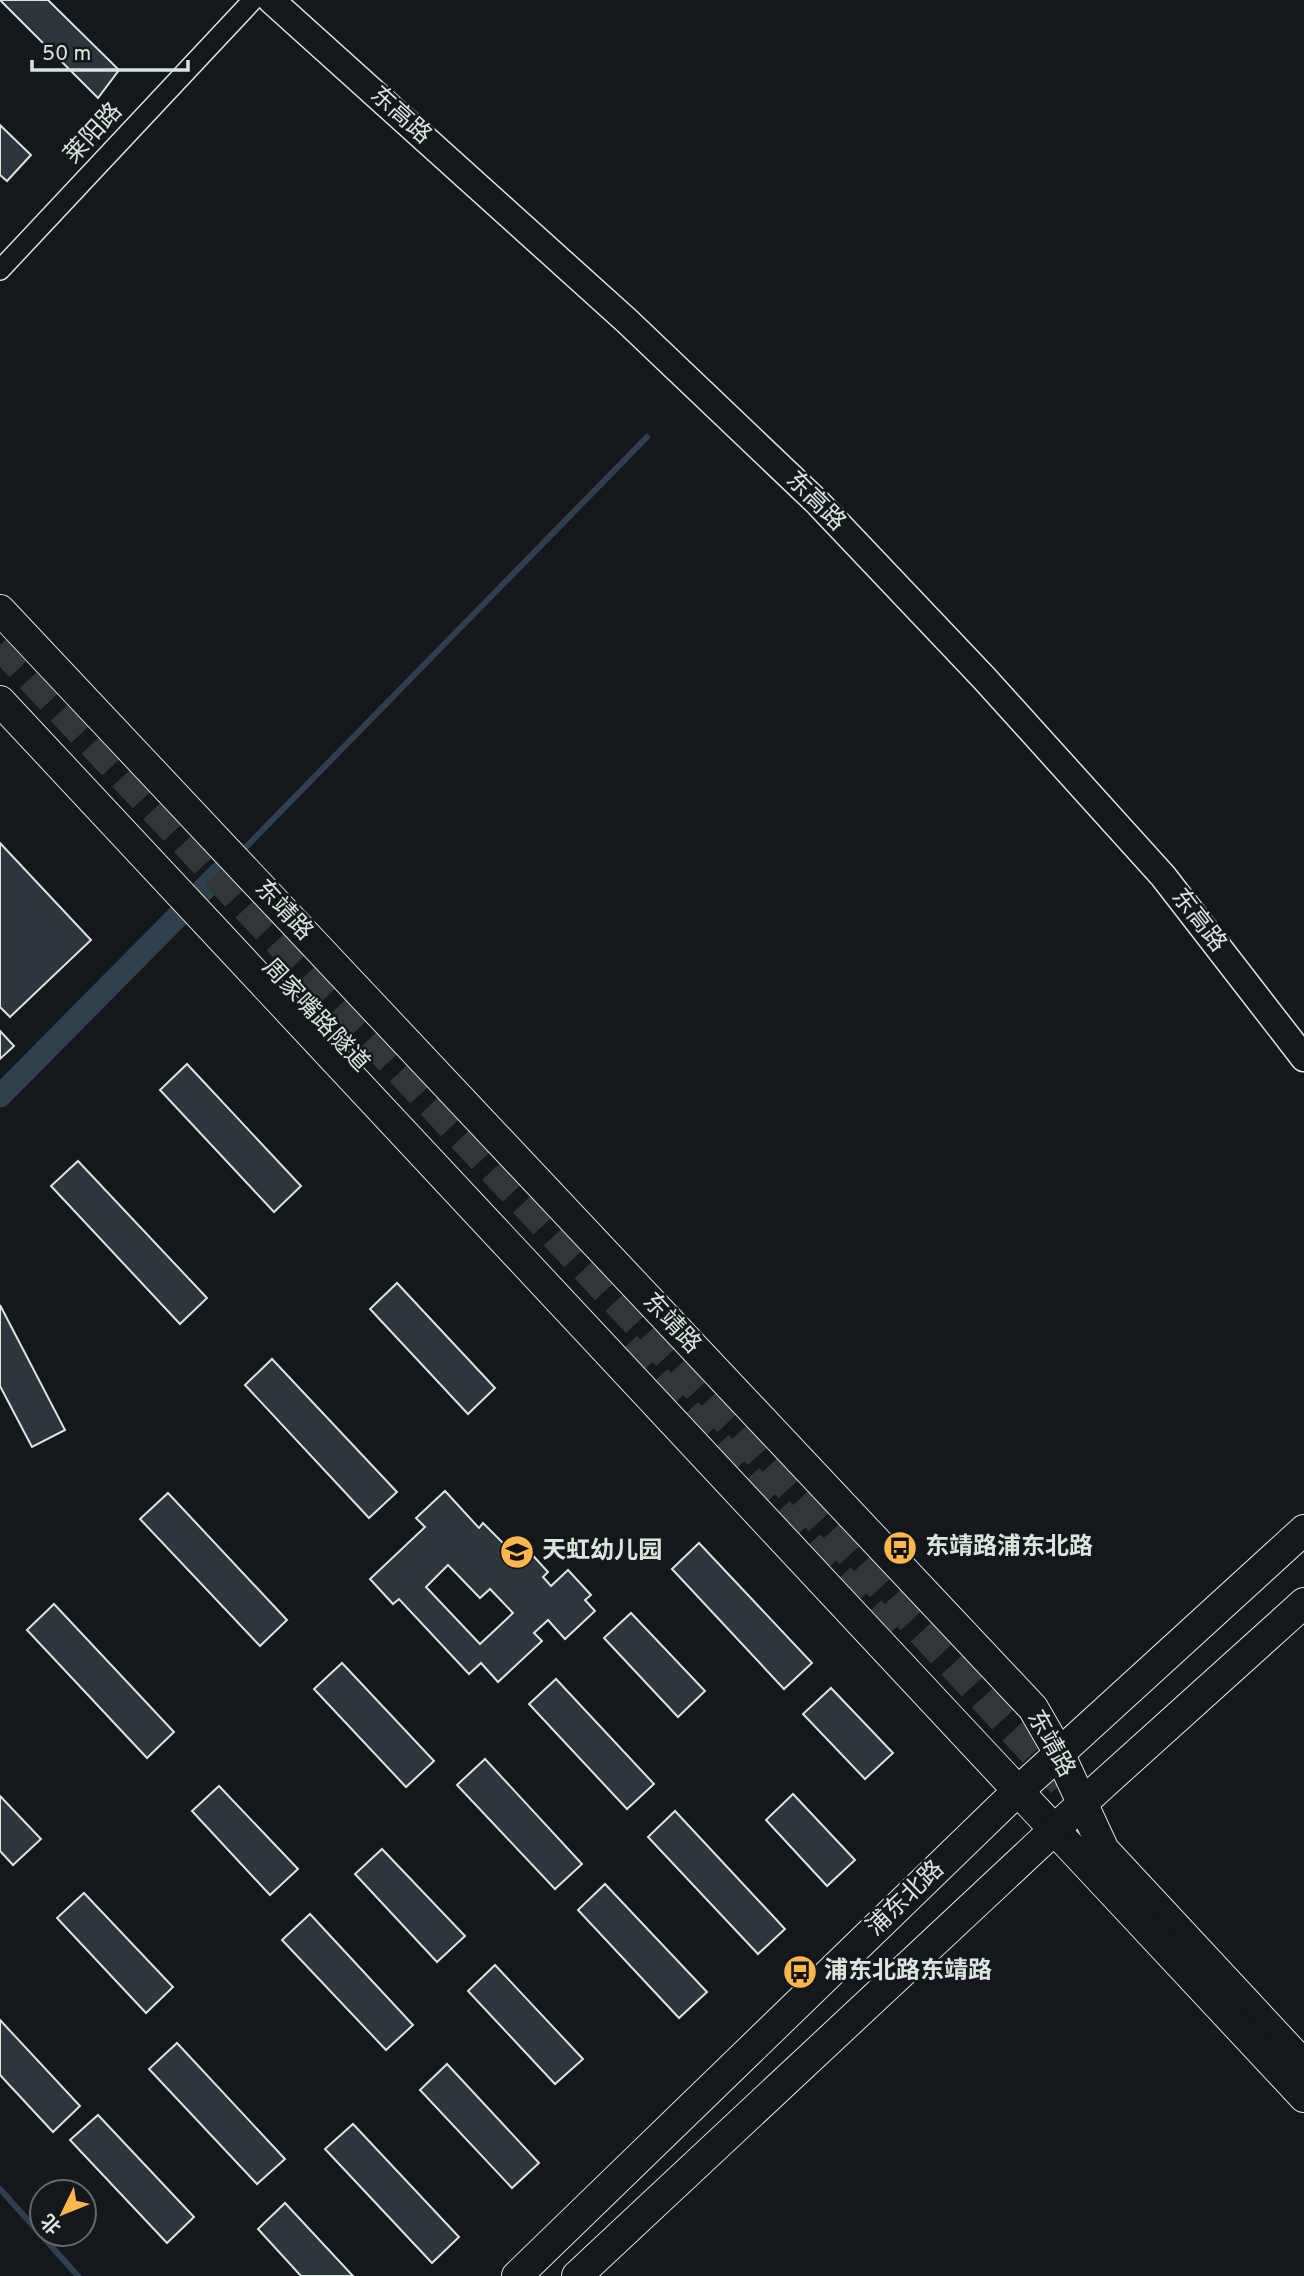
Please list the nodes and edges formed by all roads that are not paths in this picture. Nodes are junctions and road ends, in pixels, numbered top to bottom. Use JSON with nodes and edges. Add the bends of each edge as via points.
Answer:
{"nodes":[{"id":1,"x":253,"y":0,"type":"edge"},
{"id":2,"x":271,"y":0,"type":"edge"},
{"id":3,"x":0,"y":271,"type":"edge"},
{"id":4,"x":0,"y":610,"type":"edge"},
{"id":5,"x":0,"y":688,"type":"edge"},
{"id":6,"x":0,"y":701,"type":"edge"},
{"id":7,"x":1304,"y":1058,"type":"edge"},
{"id":8,"x":626,"y":1346,"type":"tunnel mouth"},
{"id":9,"x":1304,"y":1530,"type":"edge"},
{"id":10,"x":1297,"y":1609,"type":"edge"},
{"id":11,"x":1059,"y":1754,"type":"junction"},
{"id":12,"x":1018,"y":1792,"type":"junction"},
{"id":13,"x":1082,"y":1805,"type":"junction"},
{"id":14,"x":1055,"y":1829,"type":"junction"},
{"id":15,"x":1304,"y":2065,"type":"edge"},
{"id":16,"x":1304,"y":2097,"type":"edge"},
{"id":17,"x":517,"y":2276,"type":"edge"},
{"id":18,"x":577,"y":2276,"type":"edge"}],
"edges":[{"from":1,"to":3,"type":"street","name":"莱阳路"},
{"from":2,"to":7,"type":"street","name":"东高路","via":[[637,330],[817,502],[1163,876]]},
{"from":4,"to":11,"type":"main road","name":"东靖路","via":[[1033,1708]]},
{"from":5,"to":8,"type":"main road","name":"周家嘴路隧道"},
{"from":6,"to":12,"type":"main road","name":"东靖路"},
{"from":9,"to":11,"type":"main road","name":"浦东北路"},
{"from":10,"to":13,"type":"main road","name":"浦东北路"},
{"from":11,"to":12,"type":"main road","name":"浦东北路"},
{"from":11,"to":13,"type":"main road","name":"东靖路"},
{"from":12,"to":14,"type":"main road","name":"东靖路"},
{"from":12,"to":17,"type":"main road","name":"浦东北路"},
{"from":13,"to":14,"type":"main road","name":"浦东北路"},
{"from":13,"to":15,"type":"main road","name":"东靖路","via":[[1104,1850]]},
{"from":14,"to":16,"type":"main road","name":"东靖路"},
{"from":14,"to":18,"type":"main road","name":"浦东北路"}]}
